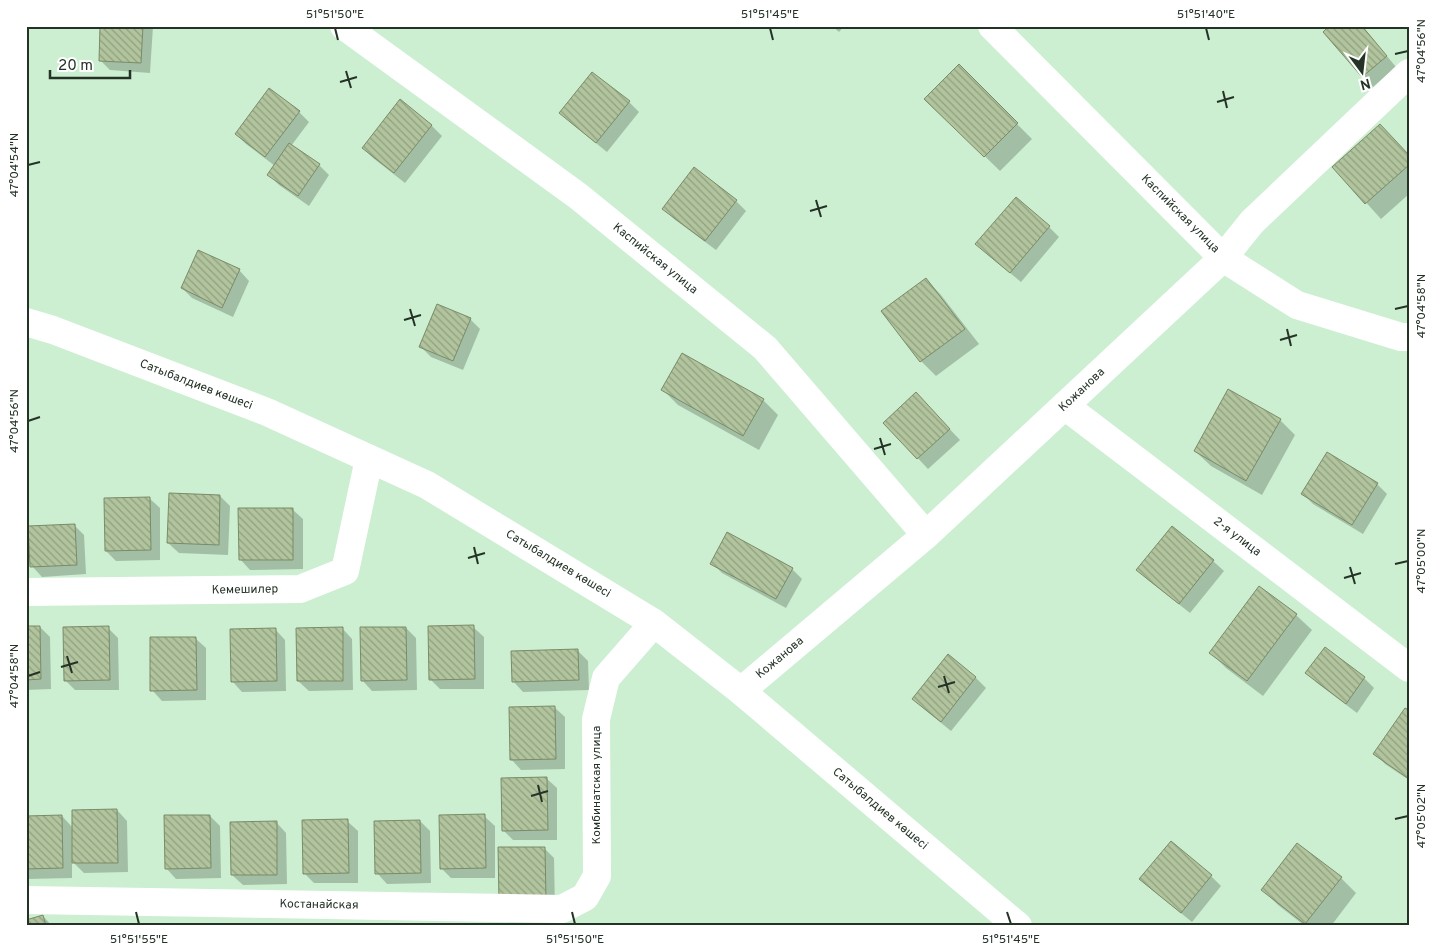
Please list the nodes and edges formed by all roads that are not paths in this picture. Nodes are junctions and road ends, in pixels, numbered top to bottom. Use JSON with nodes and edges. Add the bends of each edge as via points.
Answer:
{"nodes":[{"id":1,"x":344,"y":26,"type":"edge"},
{"id":2,"x":992,"y":26,"type":"edge"},
{"id":3,"x":1409,"y":73,"type":"edge"},
{"id":4,"x":1223,"y":258,"type":"junction"},
{"id":5,"x":26,"y":322,"type":"edge"},
{"id":6,"x":1409,"y":337,"type":"edge"},
{"id":7,"x":1065,"y":406,"type":"junction"},
{"id":8,"x":369,"y":459,"type":"junction"},
{"id":9,"x":926,"y":536,"type":"junction"},
{"id":10,"x":26,"y":592,"type":"edge"},
{"id":11,"x":654,"y":623,"type":"junction"},
{"id":12,"x":1409,"y":668,"type":"edge"},
{"id":13,"x":741,"y":691,"type":"junction"},
{"id":14,"x":597,"y":876,"type":"joint"},
{"id":15,"x":26,"y":900,"type":"edge"},
{"id":16,"x":1018,"y":926,"type":"edge"}],
"edges":[{"from":1,"to":9,"type":"street","name":"Каспийская улица","via":[[578,196],[765,348]]},
{"from":2,"to":4,"type":"street","name":"Каспийская улица"},
{"from":3,"to":4,"type":"street","name":"Кожанова","via":[[1252,222]]},
{"from":4,"to":6,"type":"street","name":"Каспийская улица","via":[[1297,305]]},
{"from":4,"to":7,"type":"street","name":"Кожанова"},
{"from":5,"to":8,"type":"street","name":"Сатыбалдиев көшесі","via":[[267,412]]},
{"from":7,"to":9,"type":"street","name":"Кожанова"},
{"from":7,"to":12,"type":"street","name":"2-я улица"},
{"from":8,"to":10,"type":"street","name":"Кемешилер","via":[[345,571],[300,589]]},
{"from":8,"to":11,"type":"street","name":"Сатыбалдиев көшесі","via":[[427,485]]},
{"from":9,"to":13,"type":"street","name":"Кожанова"},
{"from":11,"to":13,"type":"street","name":"Сатыбалдиев көшесі"},
{"from":11,"to":14,"type":"street","name":"Комбинатская улица","via":[[606,678],[596,719]]},
{"from":13,"to":16,"type":"street","name":"Сатыбалдиев көшесі"},
{"from":14,"to":15,"type":"street","name":"Костанайская","via":[[585,897],[562,909]]}]}
